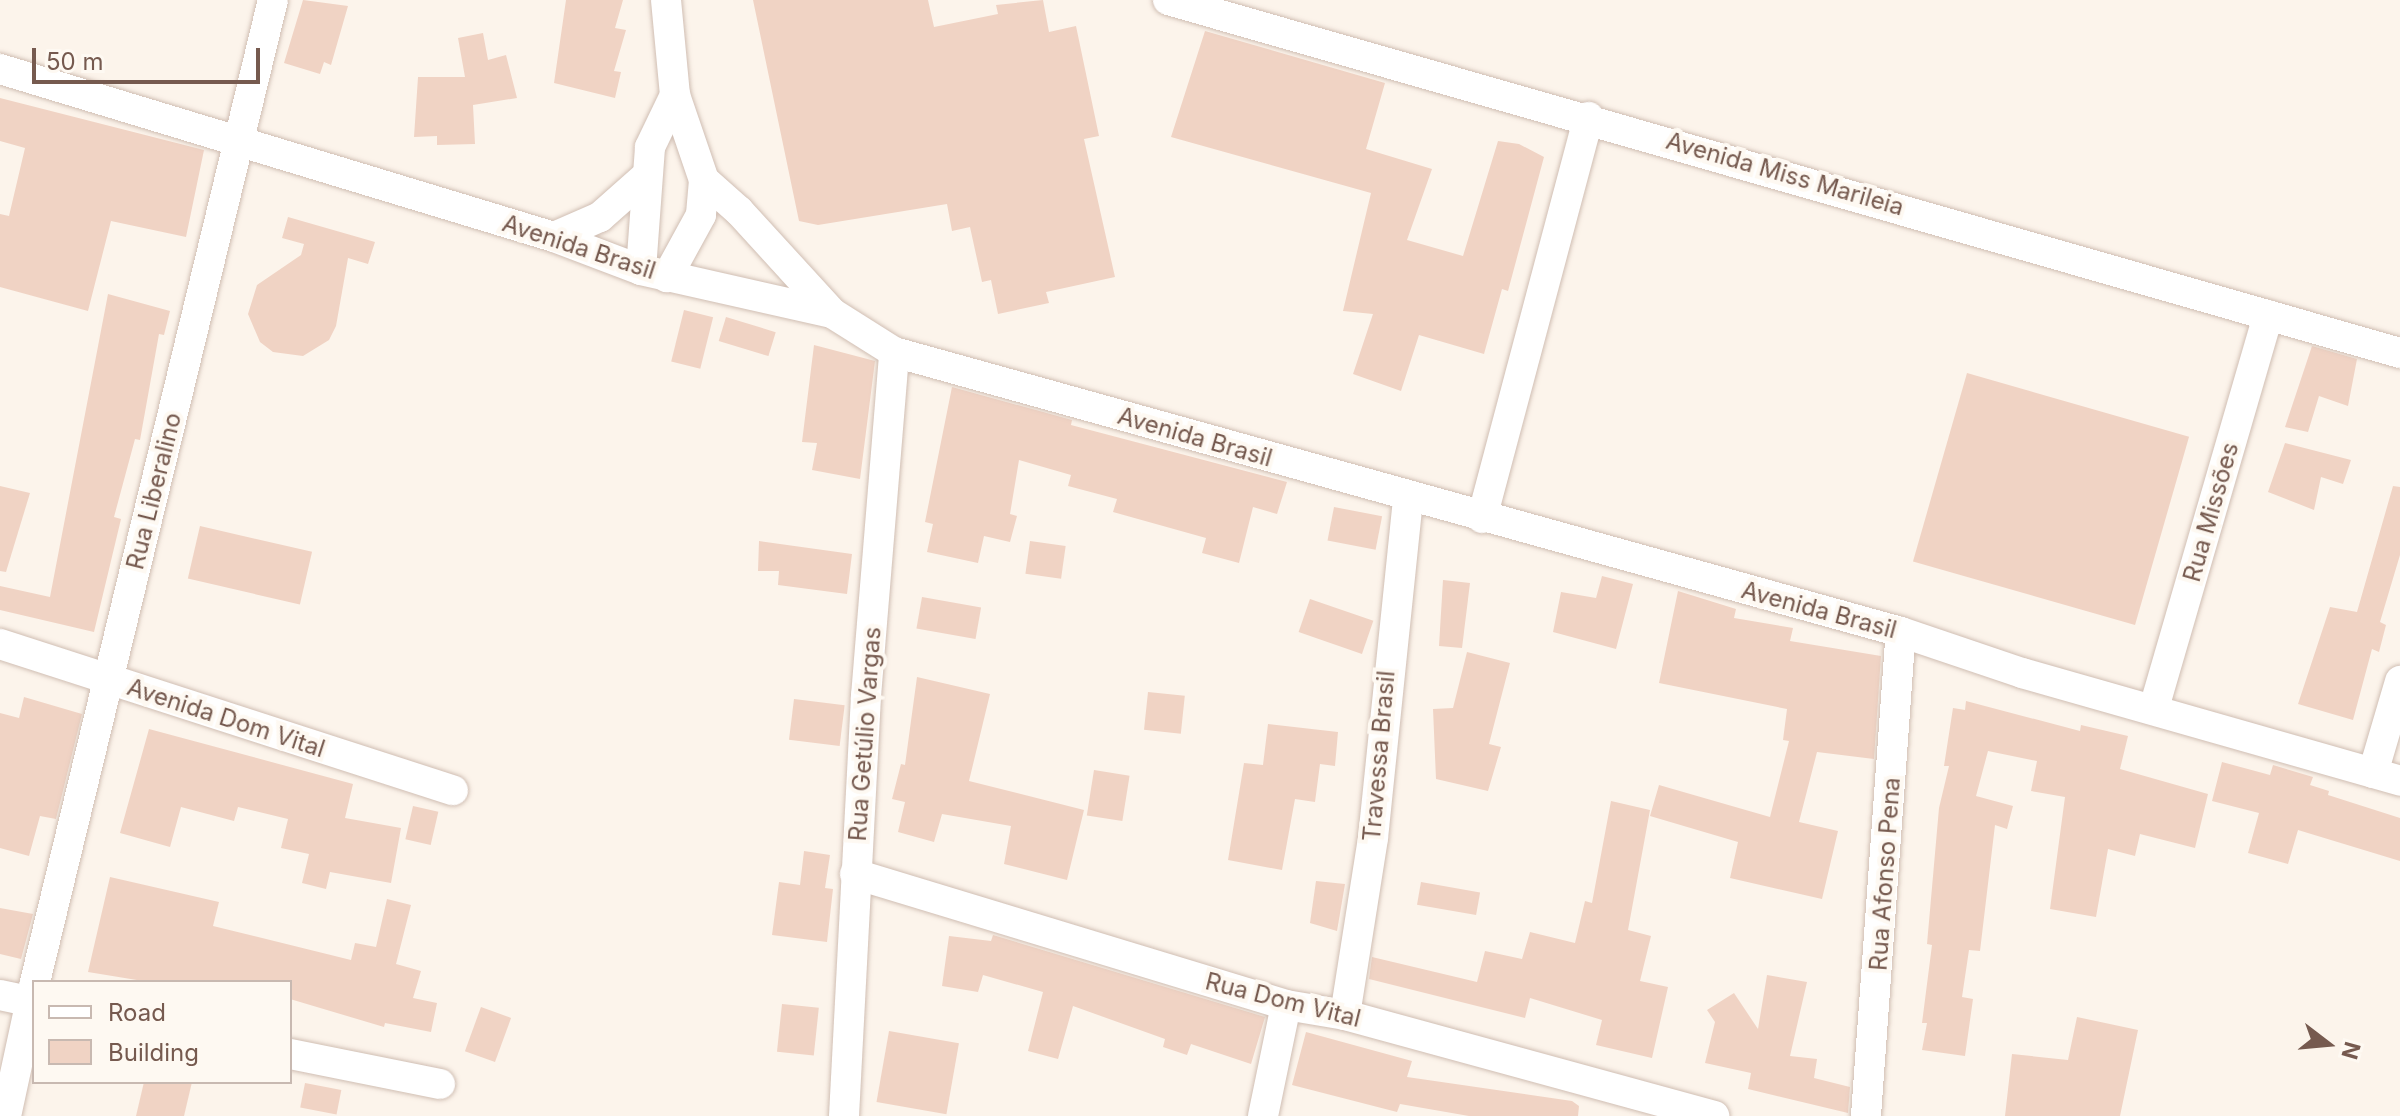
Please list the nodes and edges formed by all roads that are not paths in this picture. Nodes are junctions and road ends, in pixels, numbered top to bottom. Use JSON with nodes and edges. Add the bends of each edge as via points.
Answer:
{"nodes":[{"id":1,"x":273,"y":0,"type":"edge"},
{"id":2,"x":666,"y":0,"type":"edge"},
{"id":3,"x":1168,"y":0,"type":"edge"},
{"id":4,"x":0,"y":69,"type":"edge"},
{"id":5,"x":675,"y":95,"type":"junction"},
{"id":6,"x":1589,"y":117,"type":"junction"},
{"id":7,"x":242,"y":142,"type":"junction"},
{"id":8,"x":645,"y":177,"type":"junction"},
{"id":9,"x":704,"y":180,"type":"junction"},
{"id":10,"x":554,"y":237,"type":"junction"},
{"id":11,"x":654,"y":273,"type":"junction"},
{"id":12,"x":832,"y":313,"type":"junction"},
{"id":13,"x":2268,"y":315,"type":"junction"},
{"id":14,"x":894,"y":352,"type":"junction"},
{"id":15,"x":2400,"y":353,"type":"edge"},
{"id":16,"x":1408,"y":497,"type":"junction"},
{"id":17,"x":1482,"y":518,"type":"junction"},
{"id":18,"x":1901,"y":632,"type":"junction"},
{"id":19,"x":0,"y":644,"type":"edge"},
{"id":20,"x":107,"y":680,"type":"junction"},
{"id":21,"x":2400,"y":681,"type":"edge"},
{"id":22,"x":2154,"y":708,"type":"junction"},
{"id":23,"x":2387,"y":777,"type":"edge"},
{"id":24,"x":453,"y":790,"type":"dead end"},
{"id":25,"x":855,"y":874,"type":"junction"},
{"id":26,"x":36,"y":980,"type":"edge"},
{"id":27,"x":32,"y":993,"type":"edge"},
{"id":28,"x":0,"y":995,"type":"edge"},
{"id":29,"x":32,"y":998,"type":"edge"},
{"id":30,"x":1286,"y":1005,"type":"junction"},
{"id":31,"x":1345,"y":1015,"type":"junction"},
{"id":32,"x":292,"y":1054,"type":"edge"},
{"id":33,"x":440,"y":1084,"type":"dead end"},
{"id":34,"x":6,"y":1116,"type":"edge"},
{"id":35,"x":844,"y":1116,"type":"edge"},
{"id":36,"x":1263,"y":1116,"type":"edge"},
{"id":37,"x":1714,"y":1116,"type":"edge"},
{"id":38,"x":1866,"y":1116,"type":"edge"}],
"edges":[{"from":1,"to":7,"type":"street","name":"Rua Liberalino"},
{"from":2,"to":5,"type":"street"},
{"from":3,"to":6,"type":"street","name":"Avenida Miss Marileia"},
{"from":4,"to":7,"type":"street","name":"Avenida Brasil"},
{"from":5,"to":8,"type":"street","via":[[662,115]]},
{"from":5,"to":9,"type":"street"},
{"from":6,"to":13,"type":"street","name":"Avenida Miss Marileia"},
{"from":6,"to":17,"type":"street"},
{"from":7,"to":10,"type":"street","name":"Avenida Brasil"},
{"from":7,"to":20,"type":"street","name":"Rua Liberalino"},
{"from":8,"to":10,"type":"street","via":[[600,217]]},
{"from":8,"to":11,"type":"street"},
{"from":9,"to":11,"type":"street","via":[[701,215]]},
{"from":9,"to":12,"type":"street"},
{"from":10,"to":11,"type":"street","name":"Avenida Brasil"},
{"from":11,"to":12,"type":"street","name":"Avenida Brasil"},
{"from":12,"to":14,"type":"street","name":"Avenida Brasil"},
{"from":13,"to":15,"type":"street","name":"Avenida Miss Marileia"},
{"from":13,"to":22,"type":"street","name":"Rua Missões"},
{"from":14,"to":16,"type":"street","name":"Avenida Brasil"},
{"from":14,"to":25,"type":"street","name":"Rua Getúlio Vargas"},
{"from":16,"to":17,"type":"street","name":"Avenida Brasil"},
{"from":16,"to":31,"type":"street","name":"Travessa Brasil","via":[[1373,838]]},
{"from":17,"to":18,"type":"street","name":"Avenida Brasil"},
{"from":18,"to":22,"type":"street","name":"Avenida Brasil"},
{"from":18,"to":38,"type":"street","name":"Rua Afonso Pena"},
{"from":19,"to":20,"type":"street","name":"Avenida Dom Vital"},
{"from":20,"to":24,"type":"street","name":"Avenida Dom Vital"},
{"from":20,"to":26,"type":"street","name":"Rua Liberalino"},
{"from":21,"to":23,"type":"street"},
{"from":22,"to":23,"type":"street","name":"Avenida Brasil"},
{"from":25,"to":30,"type":"street","name":"Rua Dom Vital"},
{"from":25,"to":35,"type":"street","name":"Rua Getúlio Vargas"},
{"from":27,"to":28,"type":"street"},
{"from":29,"to":34,"type":"street","name":"Rua Liberalino"},
{"from":30,"to":31,"type":"street","name":"Rua Dom Vital"},
{"from":30,"to":36,"type":"street"},
{"from":31,"to":37,"type":"street","name":"Rua Dom Vital"},
{"from":32,"to":33,"type":"street"}]}
